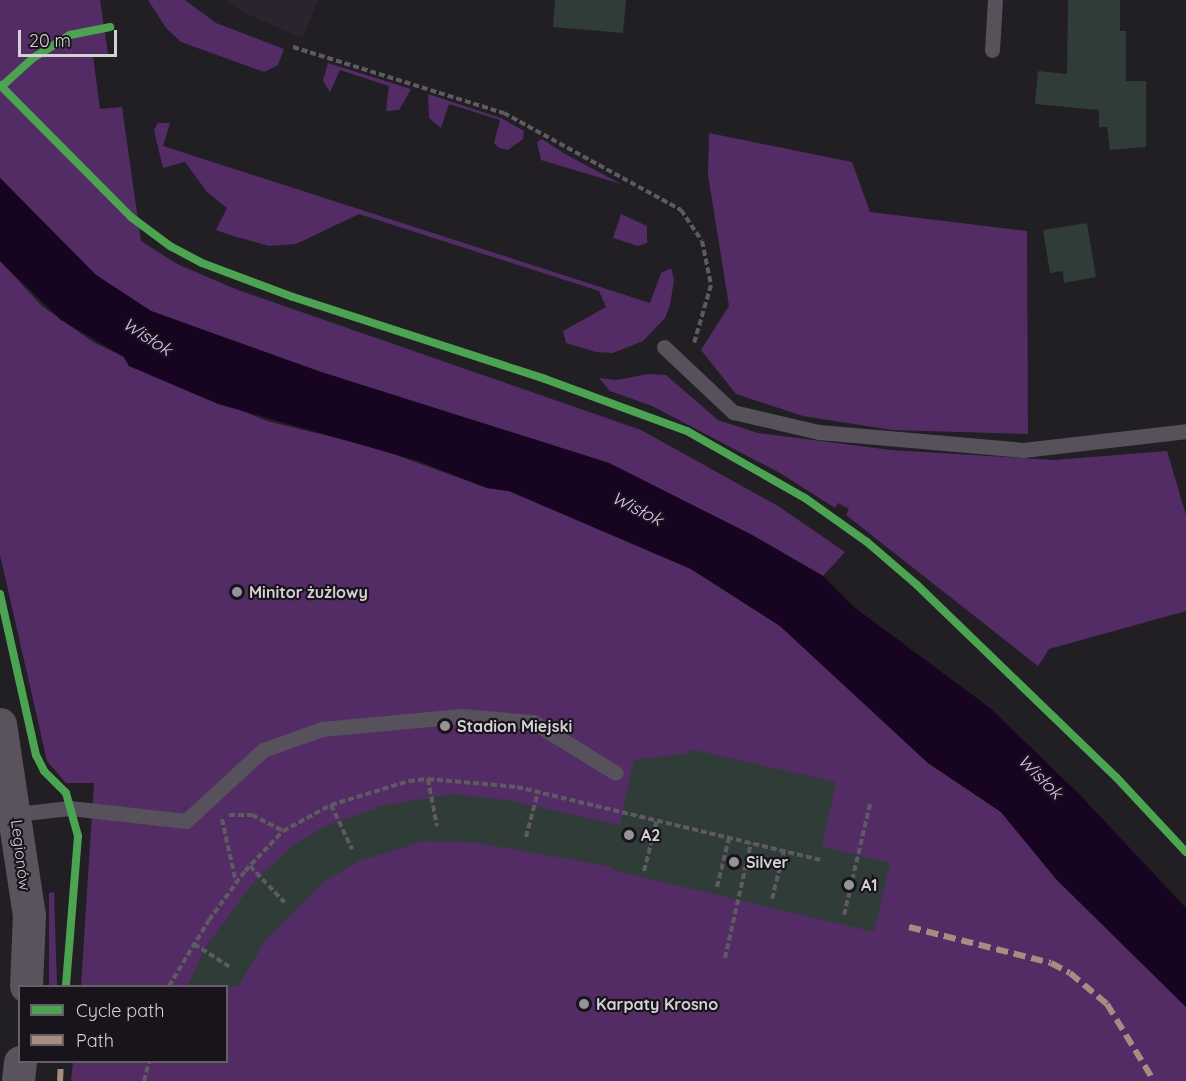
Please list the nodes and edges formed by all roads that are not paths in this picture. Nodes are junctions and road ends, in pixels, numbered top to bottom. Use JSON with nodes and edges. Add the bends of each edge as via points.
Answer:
{"nodes":[{"id":1,"x":995,"y":0,"type":"edge"},
{"id":2,"x":992,"y":50,"type":"dead end"},
{"id":3,"x":664,"y":347,"type":"dead end"},
{"id":4,"x":1186,"y":431,"type":"edge"},
{"id":5,"x":0,"y":724,"type":"edge"},
{"id":6,"x":616,"y":773,"type":"dead end"},
{"id":7,"x":16,"y":814,"type":"junction"},
{"id":8,"x":26,"y":985,"type":"edge"},
{"id":9,"x":20,"y":1063,"type":"edge"},
{"id":10,"x":18,"y":1081,"type":"edge"}],
"edges":[{"from":1,"to":2,"type":"lane"},
{"from":3,"to":4,"type":"lane","via":[[733,412],[819,432],[1023,450]]},
{"from":5,"to":7,"type":"main road","name":"Legionów"},
{"from":6,"to":7,"type":"lane","via":[[533,722],[450,717],[322,729],[263,750],[186,821],[70,808]]},
{"from":7,"to":8,"type":"main road","name":"Legionów","via":[[29,915]]},
{"from":9,"to":10,"type":"main road"}]}
